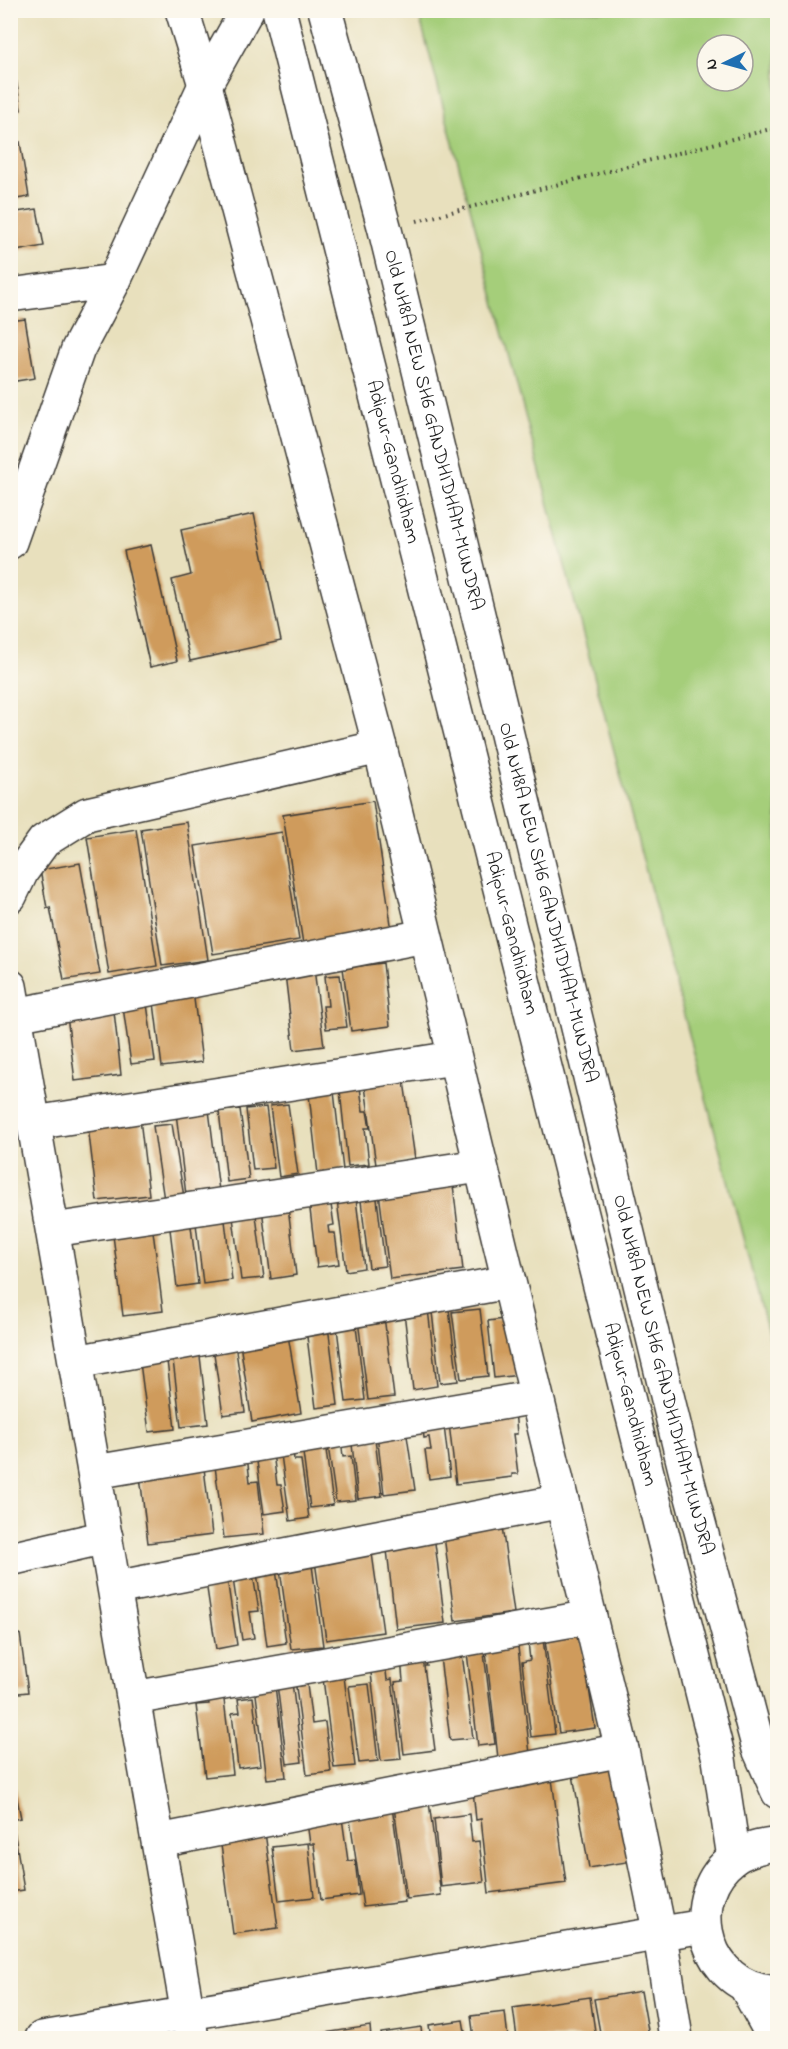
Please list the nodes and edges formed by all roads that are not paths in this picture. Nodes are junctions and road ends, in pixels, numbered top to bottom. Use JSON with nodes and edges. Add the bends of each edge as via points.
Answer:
{"nodes":[{"id":1,"x":182,"y":10,"type":"edge"},
{"id":2,"x":247,"y":10,"type":"edge"},
{"id":3,"x":279,"y":10,"type":"edge"},
{"id":4,"x":325,"y":10,"type":"edge"},
{"id":5,"x":205,"y":85,"type":"junction"},
{"id":6,"x":114,"y":281,"type":"junction"},
{"id":7,"x":10,"y":295,"type":"edge"},
{"id":8,"x":10,"y":542,"type":"edge"},
{"id":9,"x":380,"y":747,"type":"junction"},
{"id":10,"x":10,"y":896,"type":"edge"},
{"id":11,"x":425,"y":936,"type":"junction"},
{"id":12,"x":13,"y":1001,"type":"edge"},
{"id":13,"x":454,"y":1058,"type":"junction"},
{"id":14,"x":34,"y":1123,"type":"junction"},
{"id":15,"x":480,"y":1166,"type":"junction"},
{"id":16,"x":53,"y":1230,"type":"junction"},
{"id":17,"x":508,"y":1282,"type":"junction"},
{"id":18,"x":76,"y":1362,"type":"junction"},
{"id":19,"x":537,"y":1397,"type":"junction"},
{"id":20,"x":95,"y":1472,"type":"junction"},
{"id":21,"x":562,"y":1501,"type":"junction"},
{"id":22,"x":106,"y":1537,"type":"junction"},
{"id":23,"x":10,"y":1559,"type":"edge"},
{"id":24,"x":115,"y":1588,"type":"junction"},
{"id":25,"x":590,"y":1617,"type":"junction"},
{"id":26,"x":134,"y":1698,"type":"junction"},
{"id":27,"x":622,"y":1750,"type":"junction"},
{"id":28,"x":777,"y":1792,"type":"edge"},
{"id":29,"x":159,"y":1841,"type":"junction"},
{"id":30,"x":777,"y":1844,"type":"edge"},
{"id":31,"x":734,"y":1858,"type":"junction"},
{"id":32,"x":704,"y":1926,"type":"junction"},
{"id":33,"x":660,"y":1935,"type":"junction"},
{"id":34,"x":746,"y":1987,"type":"junction"},
{"id":35,"x":777,"y":1993,"type":"edge"},
{"id":36,"x":191,"y":2026,"type":"edge"},
{"id":37,"x":42,"y":2038,"type":"edge"},
{"id":38,"x":676,"y":2038,"type":"edge"},
{"id":39,"x":774,"y":2038,"type":"edge"}],
"edges":[{"from":1,"to":5,"type":"street"},
{"from":2,"to":5,"type":"street"},
{"from":3,"to":31,"type":"street","name":"Adipur-Gandhidham","via":[[716,1748]]},
{"from":4,"to":28,"type":"street","name":"Old NH8A NEW SH6 GANDHIDHAM-MUNDRA","via":[[385,230],[688,1482],[759,1749]]},
{"from":5,"to":6,"type":"street"},
{"from":5,"to":9,"type":"street"},
{"from":6,"to":7,"type":"street"},
{"from":6,"to":8,"type":"street","via":[[78,349]]},
{"from":9,"to":10,"type":"street","via":[[87,814],[44,841]]},
{"from":9,"to":11,"type":"street"},
{"from":11,"to":12,"type":"street"},
{"from":11,"to":13,"type":"street"},
{"from":12,"to":14,"type":"street"},
{"from":13,"to":14,"type":"street"},
{"from":13,"to":15,"type":"street"},
{"from":14,"to":16,"type":"street"},
{"from":15,"to":16,"type":"street"},
{"from":15,"to":17,"type":"street"},
{"from":16,"to":18,"type":"street"},
{"from":17,"to":18,"type":"street"},
{"from":17,"to":19,"type":"street"},
{"from":18,"to":20,"type":"street"},
{"from":19,"to":20,"type":"street"},
{"from":19,"to":21,"type":"street"},
{"from":20,"to":22,"type":"street"},
{"from":21,"to":24,"type":"street"},
{"from":21,"to":25,"type":"street"},
{"from":22,"to":23,"type":"street"},
{"from":22,"to":24,"type":"street"},
{"from":24,"to":26,"type":"street"},
{"from":25,"to":26,"type":"street"},
{"from":25,"to":27,"type":"street"},
{"from":26,"to":29,"type":"street"},
{"from":27,"to":29,"type":"street"},
{"from":27,"to":33,"type":"street"},
{"from":29,"to":36,"type":"street"},
{"from":30,"to":31,"type":"street","via":[[757,1847]]},
{"from":31,"to":32,"type":"street","via":[[716,1877],[706,1900]]},
{"from":32,"to":33,"type":"street"},
{"from":32,"to":34,"type":"street","via":[[711,1951],[726,1972]]},
{"from":33,"to":36,"type":"street"},
{"from":33,"to":38,"type":"street"},
{"from":34,"to":35,"type":"street"},
{"from":34,"to":39,"type":"street"},
{"from":36,"to":37,"type":"street"}]}
